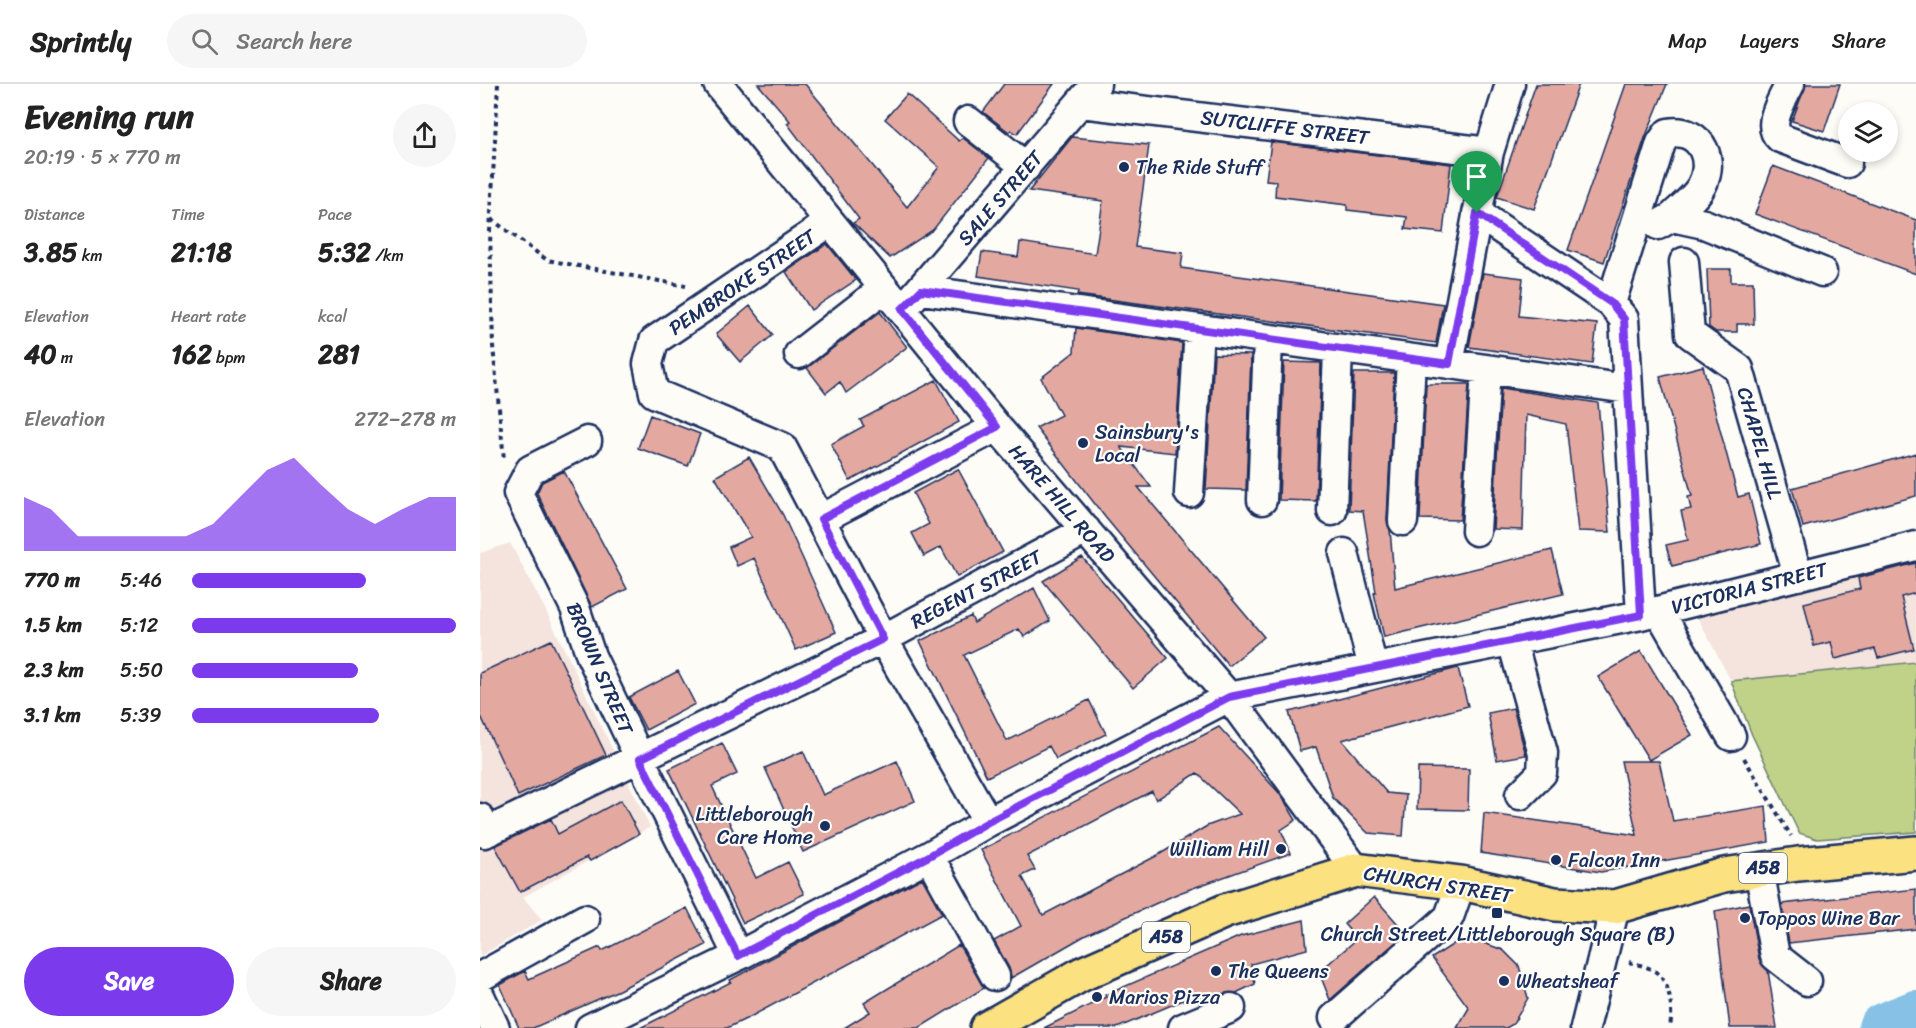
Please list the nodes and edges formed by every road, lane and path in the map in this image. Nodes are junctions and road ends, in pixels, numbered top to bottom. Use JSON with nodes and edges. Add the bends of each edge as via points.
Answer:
{"nodes":[{"id":1,"x":498,"y":84,"type":"edge"},
{"id":2,"x":718,"y":84,"type":"edge"},
{"id":3,"x":1510,"y":84,"type":"edge"},
{"id":4,"x":1089,"y":93,"type":"edge"},
{"id":5,"x":1785,"y":96,"type":"edge"},
{"id":6,"x":968,"y":121,"type":"dead end"},
{"id":7,"x":1489,"y":152,"type":"junction"},
{"id":8,"x":1847,"y":163,"type":"dead end"},
{"id":9,"x":1026,"y":167,"type":"junction"},
{"id":10,"x":1477,"y":213,"type":"junction"},
{"id":11,"x":1672,"y":217,"type":"junction"},
{"id":12,"x":491,"y":218,"type":"junction"},
{"id":13,"x":830,"y":222,"type":"junction"},
{"id":14,"x":1627,"y":252,"type":"junction"},
{"id":15,"x":1684,"y":262,"type":"dead end"},
{"id":16,"x":1822,"y":272,"type":"dead end"},
{"id":17,"x":726,"y":292,"type":"junction"},
{"id":18,"x":902,"y":296,"type":"junction"},
{"id":19,"x":1611,"y":303,"type":"junction"},
{"id":20,"x":1199,"y":329,"type":"junction"},
{"id":21,"x":1268,"y":339,"type":"junction"},
{"id":22,"x":1338,"y":350,"type":"junction"},
{"id":23,"x":799,"y":354,"type":"dead end"},
{"id":24,"x":1411,"y":359,"type":"junction"},
{"id":25,"x":1449,"y":364,"type":"junction"},
{"id":26,"x":1486,"y":369,"type":"junction"},
{"id":27,"x":1628,"y":389,"type":"junction"},
{"id":28,"x":997,"y":427,"type":"junction"},
{"id":29,"x":587,"y":441,"type":"dead end"},
{"id":30,"x":504,"y":469,"type":"dead end"},
{"id":31,"x":1189,"y":492,"type":"dead end"},
{"id":32,"x":1262,"y":500,"type":"dead end"},
{"id":33,"x":1332,"y":511,"type":"dead end"},
{"id":34,"x":821,"y":519,"type":"junction"},
{"id":35,"x":1403,"y":521,"type":"dead end"},
{"id":36,"x":1086,"y":530,"type":"junction"},
{"id":37,"x":1476,"y":531,"type":"dead end"},
{"id":38,"x":1916,"y":546,"type":"edge"},
{"id":39,"x":1344,"y":553,"type":"dead end"},
{"id":40,"x":1798,"y":576,"type":"junction"},
{"id":41,"x":1650,"y":613,"type":"junction"},
{"id":42,"x":883,"y":639,"type":"junction"},
{"id":43,"x":1512,"y":641,"type":"junction"},
{"id":44,"x":1373,"y":668,"type":"junction"},
{"id":45,"x":1229,"y":697,"type":"junction"},
{"id":46,"x":1731,"y":736,"type":"joint"},
{"id":47,"x":640,"y":759,"type":"junction"},
{"id":48,"x":1520,"y":795,"type":"dead end"},
{"id":49,"x":480,"y":818,"type":"edge"},
{"id":50,"x":988,"y":822,"type":"junction"},
{"id":51,"x":1916,"y":853,"type":"edge"},
{"id":52,"x":929,"y":856,"type":"junction"},
{"id":53,"x":1798,"y":864,"type":"junction"},
{"id":54,"x":1759,"y":869,"type":"junction"},
{"id":55,"x":1356,"y":870,"type":"junction"},
{"id":56,"x":1461,"y":883,"type":"junction"},
{"id":57,"x":1615,"y":907,"type":"junction"},
{"id":58,"x":585,"y":918,"type":"dead end"},
{"id":59,"x":1603,"y":953,"type":"junction"},
{"id":60,"x":738,"y":956,"type":"junction"},
{"id":61,"x":995,"y":976,"type":"dead end"},
{"id":62,"x":480,"y":977,"type":"edge"},
{"id":63,"x":1807,"y":981,"type":"dead end"},
{"id":64,"x":480,"y":996,"type":"edge"},
{"id":65,"x":1232,"y":1008,"type":"dead end"},
{"id":66,"x":1334,"y":1018,"type":"dead end"},
{"id":67,"x":629,"y":1020,"type":"edge"},
{"id":68,"x":495,"y":1028,"type":"edge"},
{"id":69,"x":590,"y":1028,"type":"edge"},
{"id":70,"x":987,"y":1028,"type":"edge"},
{"id":71,"x":1182,"y":1028,"type":"edge"},
{"id":72,"x":1585,"y":1028,"type":"edge"},
{"id":73,"x":1670,"y":1028,"type":"edge"}],
"edges":[{"from":1,"to":12,"type":"path"},
{"from":2,"to":13,"type":"street","name":"HARE HILL ROAD"},
{"from":3,"to":7,"type":"street"},
{"from":4,"to":7,"type":"street","name":"SUTCLIFFE STREET"},
{"from":4,"to":9,"type":"street","name":"SALE STREET"},
{"from":5,"to":8,"type":"street","via":[[1772,125],[1775,134]]},
{"from":6,"to":9,"type":"street"},
{"from":7,"to":10,"type":"street"},
{"from":9,"to":18,"type":"street","name":"SALE STREET"},
{"from":10,"to":19,"type":"street"},
{"from":10,"to":25,"type":"street"},
{"from":11,"to":14,"type":"street"},
{"from":11,"to":14,"type":"street","via":[[1700,190],[1706,173],[1704,149],[1698,138],[1680,131],[1668,133],[1662,143]]},
{"from":11,"to":16,"type":"street","via":[[1704,224]]},
{"from":12,"to":17,"type":"path","via":[[547,260]]},
{"from":12,"to":30,"type":"path","via":[[493,346]]},
{"from":13,"to":17,"type":"street","name":"PEMBROKE STREET"},
{"from":13,"to":18,"type":"street","name":"HARE HILL ROAD"},
{"from":14,"to":19,"type":"street"},
{"from":15,"to":40,"type":"street","name":"CHAPEL HILL","via":[[1690,334],[1739,369]]},
{"from":17,"to":34,"type":"street","name":"PEMBROKE STREET","via":[[654,341],[648,364],[654,393],[782,447]]},
{"from":18,"to":20,"type":"street"},
{"from":18,"to":23,"type":"street","name":"SALE STREET"},
{"from":18,"to":28,"type":"street","name":"HARE HILL ROAD"},
{"from":19,"to":27,"type":"street","via":[[1624,319]]},
{"from":20,"to":21,"type":"street"},
{"from":20,"to":31,"type":"street"},
{"from":21,"to":22,"type":"street"},
{"from":21,"to":32,"type":"street"},
{"from":22,"to":24,"type":"street"},
{"from":22,"to":33,"type":"street"},
{"from":24,"to":25,"type":"street"},
{"from":24,"to":35,"type":"street"},
{"from":25,"to":26,"type":"street"},
{"from":26,"to":27,"type":"street"},
{"from":26,"to":37,"type":"street"},
{"from":27,"to":41,"type":"street"},
{"from":28,"to":34,"type":"street"},
{"from":28,"to":36,"type":"street","name":"HARE HILL ROAD"},
{"from":29,"to":47,"type":"street","name":"BROWN STREET","via":[[530,470],[518,493],[575,608],[591,656]]},
{"from":34,"to":42,"type":"street"},
{"from":36,"to":42,"type":"street","name":"REGENT STREET"},
{"from":36,"to":45,"type":"street","name":"HARE HILL ROAD"},
{"from":38,"to":40,"type":"street","name":"VICTORIA STREET"},
{"from":39,"to":44,"type":"street"},
{"from":40,"to":41,"type":"street","name":"VICTORIA STREET"},
{"from":41,"to":43,"type":"street","name":"VICTORIA STREET"},
{"from":41,"to":46,"type":"street"},
{"from":42,"to":47,"type":"street","name":"REGENT STREET"},
{"from":42,"to":50,"type":"street"},
{"from":43,"to":44,"type":"street","name":"VICTORIA STREET"},
{"from":43,"to":48,"type":"street","via":[[1543,753],[1542,773]]},
{"from":44,"to":45,"type":"street","name":"VICTORIA STREET"},
{"from":45,"to":50,"type":"street","name":"VICTORIA STREET"},
{"from":45,"to":55,"type":"street","name":"HARE HILL ROAD"},
{"from":46,"to":53,"type":"path","via":[[1794,841]]},
{"from":47,"to":49,"type":"street","name":"REGENT STREET","via":[[485,833]]},
{"from":47,"to":60,"type":"street","name":"BROWN STREET"},
{"from":50,"to":52,"type":"street","name":"VICTORIA STREET"},
{"from":51,"to":53,"type":"highway","name":"CHURCH STREET","number":"A58"},
{"from":52,"to":60,"type":"street","name":"VICTORIA STREET"},
{"from":52,"to":61,"type":"street"},
{"from":53,"to":54,"type":"highway","name":"CHURCH STREET","number":"A58"},
{"from":54,"to":57,"type":"highway","name":"CHURCH STREET","number":"A58","via":[[1724,875]]},
{"from":54,"to":63,"type":"street","via":[[1775,956]]},
{"from":55,"to":56,"type":"highway","name":"CHURCH STREET","number":"A58"},
{"from":55,"to":70,"type":"highway","name":"CHURCH STREET","number":"A58","via":[[1215,916],[1082,974]]},
{"from":56,"to":57,"type":"highway","name":"CHURCH STREET","number":"A58","via":[[1555,904]]},
{"from":56,"to":66,"type":"street","via":[[1449,917]]},
{"from":57,"to":59,"type":"street"},
{"from":58,"to":62,"type":"street"},
{"from":59,"to":72,"type":"street"},
{"from":59,"to":73,"type":"path","via":[[1653,970],[1662,978],[1672,1008]]},
{"from":60,"to":67,"type":"street","name":"VICTORIA STREET"},
{"from":64,"to":68,"type":"street"},
{"from":65,"to":71,"type":"street"},
{"from":67,"to":69,"type":"street","name":"VICTORIA STREET"}]}
